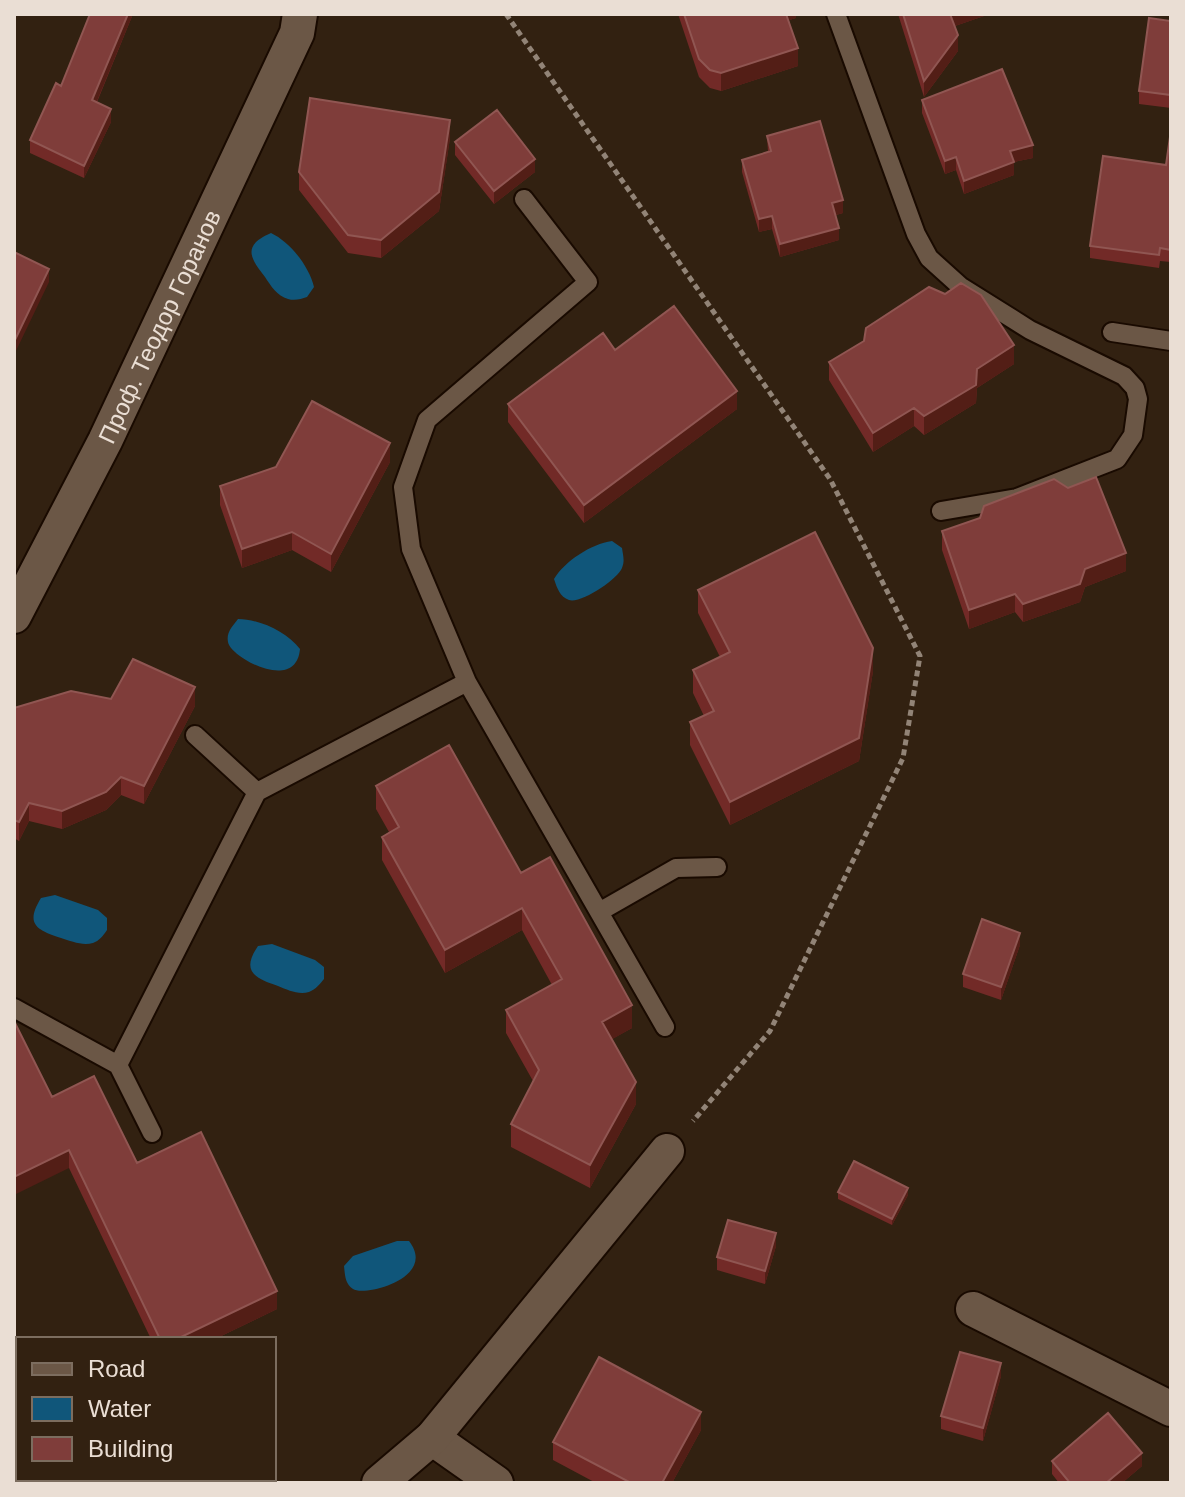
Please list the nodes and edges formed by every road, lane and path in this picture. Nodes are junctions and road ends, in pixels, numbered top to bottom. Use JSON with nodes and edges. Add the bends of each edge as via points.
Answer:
{"nodes":[{"id":1,"x":506,"y":14,"type":"edge"},
{"id":2,"x":836,"y":14,"type":"edge"},
{"id":3,"x":299,"y":23,"type":"edge"},
{"id":4,"x":524,"y":199,"type":"dead end"},
{"id":5,"x":1112,"y":332,"type":"dead end"},
{"id":6,"x":1171,"y":341,"type":"edge"},
{"id":7,"x":941,"y":511,"type":"dead end"},
{"id":8,"x":14,"y":616,"type":"edge"},
{"id":9,"x":467,"y":682,"type":"junction"},
{"id":10,"x":195,"y":735,"type":"dead end"},
{"id":11,"x":257,"y":792,"type":"junction"},
{"id":12,"x":717,"y":867,"type":"dead end"},
{"id":13,"x":599,"y":912,"type":"junction"},
{"id":14,"x":14,"y":1008,"type":"edge"},
{"id":15,"x":665,"y":1027,"type":"dead end"},
{"id":16,"x":118,"y":1065,"type":"junction"},
{"id":17,"x":152,"y":1133,"type":"dead end"},
{"id":18,"x":667,"y":1151,"type":"joint"},
{"id":19,"x":973,"y":1309,"type":"dead end"},
{"id":20,"x":1171,"y":1409,"type":"edge"},
{"id":21,"x":432,"y":1438,"type":"junction"},
{"id":22,"x":379,"y":1483,"type":"edge"},
{"id":23,"x":496,"y":1483,"type":"edge"}],
"edges":[{"from":1,"to":18,"type":"path","via":[[830,479],[920,656],[903,758],[770,1031]]},
{"from":2,"to":7,"type":"lane","via":[[929,258],[960,286],[1030,330],[1124,376],[1138,399],[1133,435],[1117,459],[1017,498]]},
{"from":3,"to":8,"type":"street","name":"Проф. Теодор Горанов","via":[[105,441]]},
{"from":4,"to":9,"type":"lane","via":[[588,282],[427,420],[403,487],[411,549]]},
{"from":5,"to":6,"type":"lane"},
{"from":9,"to":11,"type":"lane"},
{"from":9,"to":13,"type":"lane"},
{"from":10,"to":11,"type":"lane"},
{"from":11,"to":16,"type":"lane"},
{"from":12,"to":13,"type":"lane","via":[[676,868]]},
{"from":13,"to":15,"type":"lane"},
{"from":14,"to":16,"type":"lane"},
{"from":16,"to":17,"type":"lane"},
{"from":18,"to":21,"type":"street"},
{"from":19,"to":20,"type":"street"},
{"from":21,"to":22,"type":"street"},
{"from":21,"to":23,"type":"street"}]}
